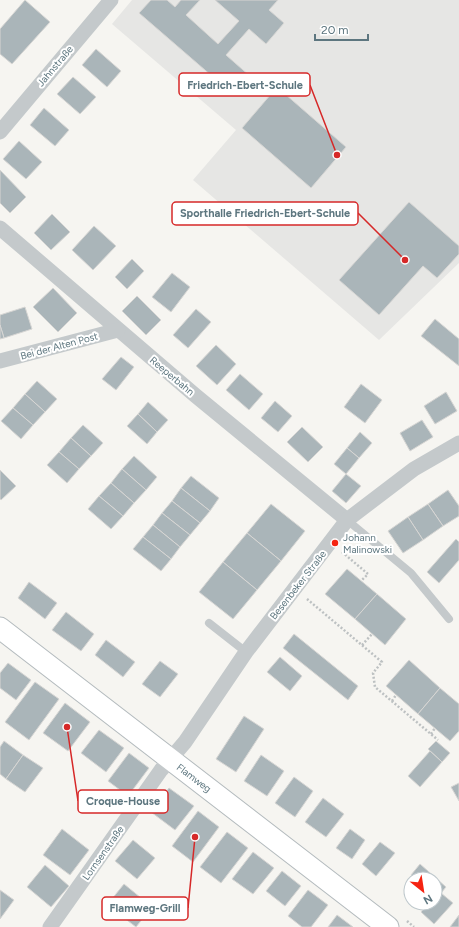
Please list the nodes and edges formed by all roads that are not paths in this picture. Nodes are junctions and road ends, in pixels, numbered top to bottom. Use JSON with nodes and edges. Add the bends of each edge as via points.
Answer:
{"nodes":[{"id":1,"x":111,"y":0,"type":"edge"},
{"id":2,"x":0,"y":132,"type":"edge"},
{"id":3,"x":0,"y":228,"type":"edge"},
{"id":4,"x":118,"y":330,"type":"junction"},
{"id":5,"x":0,"y":361,"type":"edge"},
{"id":6,"x":459,"y":443,"type":"edge"},
{"id":7,"x":347,"y":520,"type":"junction"},
{"id":8,"x":449,"y":619,"type":"dead end"},
{"id":9,"x":209,"y":622,"type":"dead end"},
{"id":10,"x":0,"y":628,"type":"edge"},
{"id":11,"x":246,"y":652,"type":"junction"},
{"id":12,"x":170,"y":760,"type":"junction"},
{"id":13,"x":50,"y":927,"type":"edge"},
{"id":14,"x":388,"y":927,"type":"edge"}],
"edges":[{"from":1,"to":2,"type":"street","name":"Jahnstraße"},
{"from":3,"to":4,"type":"street","name":"Reeperbahn"},
{"from":4,"to":5,"type":"street","name":"Bei der Alten Post"},
{"from":4,"to":7,"type":"street","name":"Reeperbahn"},
{"from":6,"to":7,"type":"street","name":"Besenbeker Straße","via":[[414,469]]},
{"from":7,"to":8,"type":"lane","via":[[411,573]]},
{"from":7,"to":11,"type":"street","name":"Besenbeker Straße"},
{"from":9,"to":11,"type":"lane"},
{"from":10,"to":12,"type":"main road","name":"Flamweg"},
{"from":11,"to":12,"type":"street","name":"Besenbeker Straße"},
{"from":12,"to":13,"type":"street","name":"Lornsenstraße"},
{"from":12,"to":14,"type":"main road","name":"Flamweg"}]}
